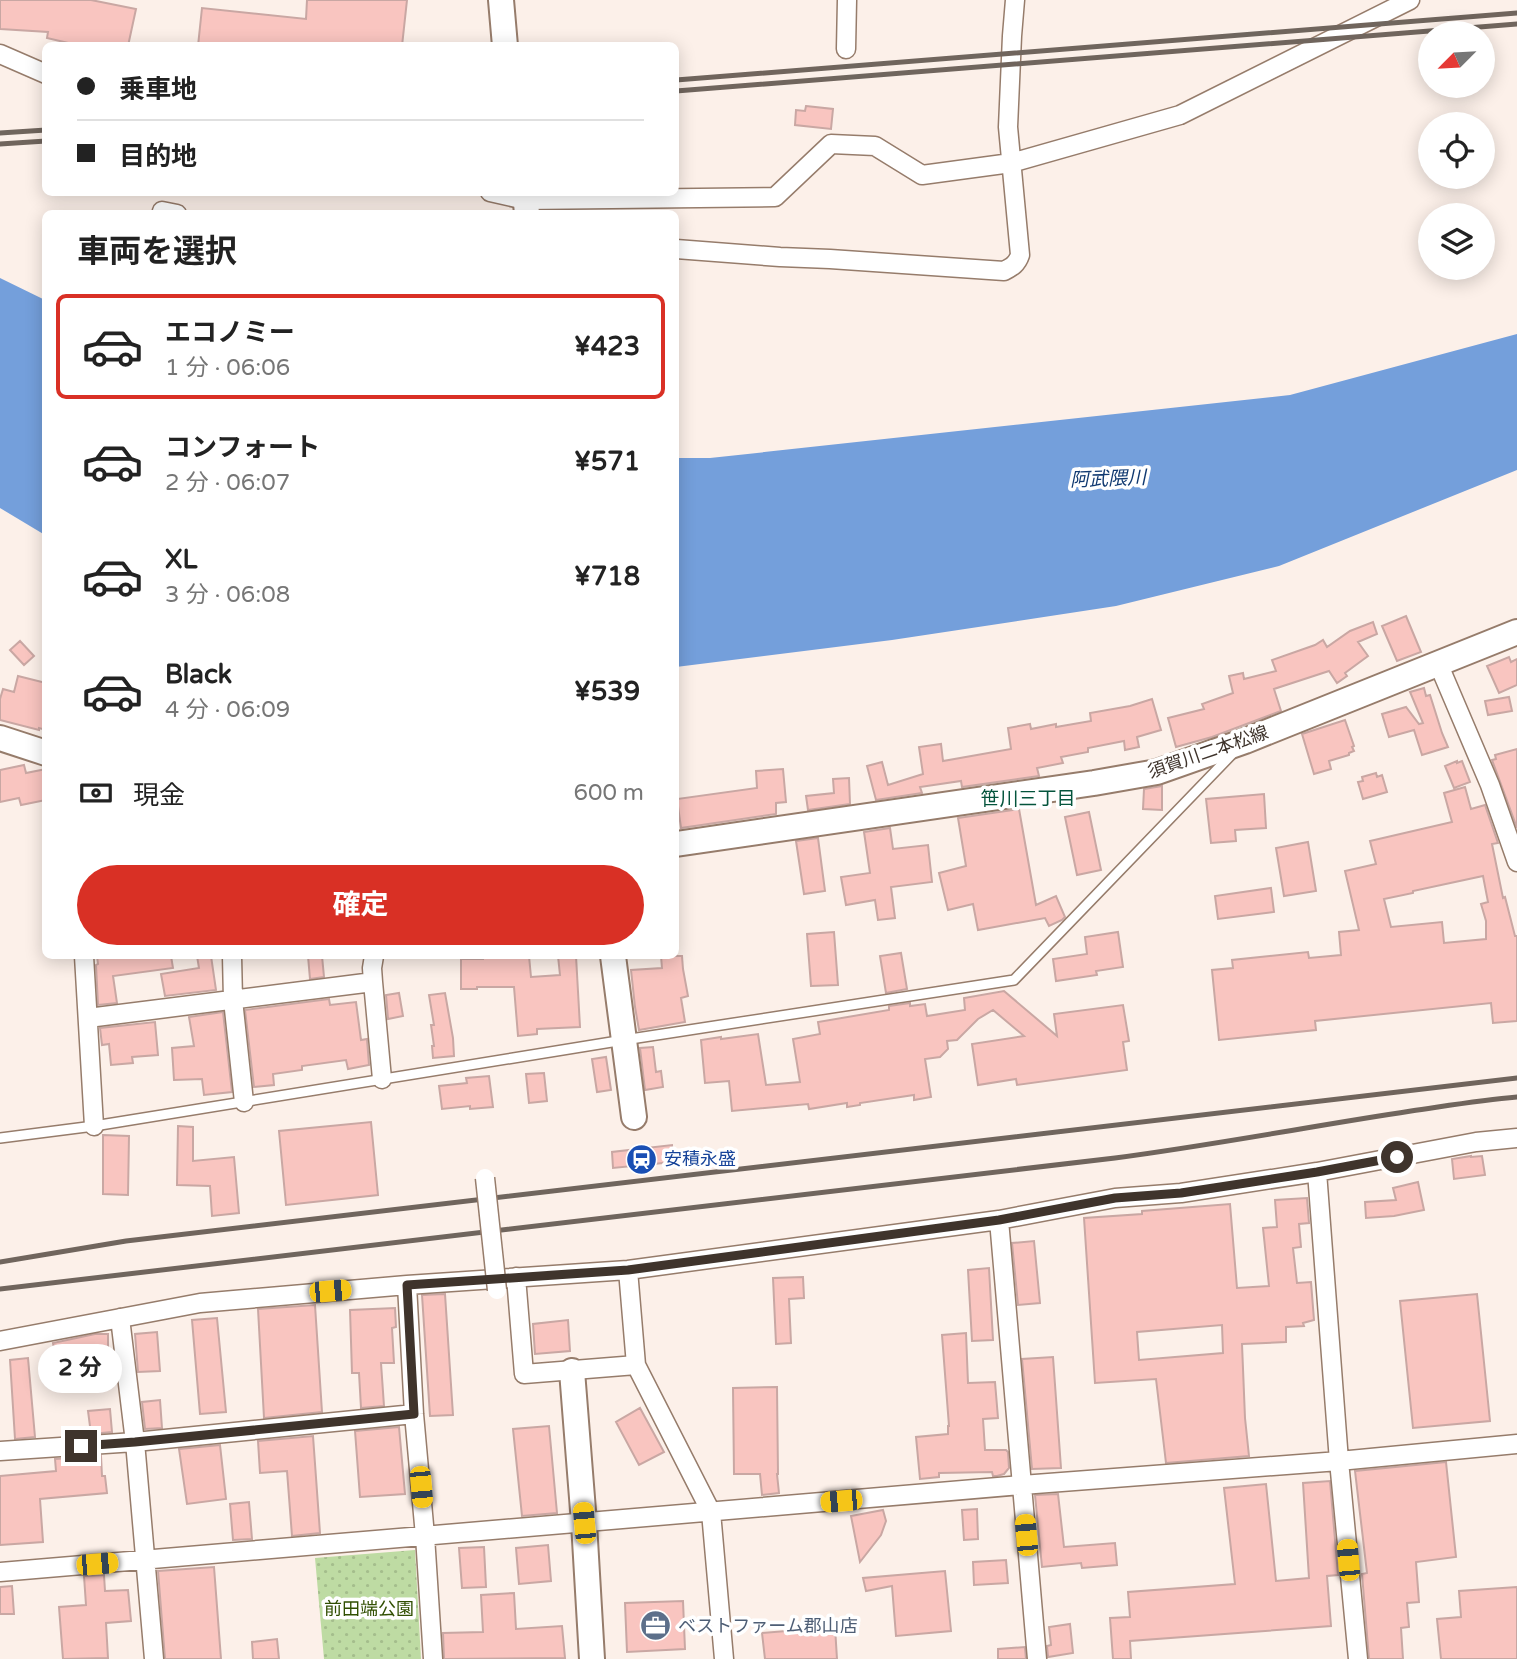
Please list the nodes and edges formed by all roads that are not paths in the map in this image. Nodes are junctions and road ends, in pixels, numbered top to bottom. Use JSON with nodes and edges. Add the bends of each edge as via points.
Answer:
{"nodes":[{"id":1,"x":501,"y":0,"type":"edge"},
{"id":2,"x":848,"y":0,"type":"edge"},
{"id":3,"x":1015,"y":0,"type":"edge"},
{"id":4,"x":1410,"y":0,"type":"edge"},
{"id":5,"x":505,"y":42,"type":"edge"},
{"id":6,"x":846,"y":48,"type":"dead end"},
{"id":7,"x":0,"y":54,"type":"edge"},
{"id":8,"x":42,"y":72,"type":"edge"},
{"id":9,"x":1011,"y":163,"type":"junction"},
{"id":10,"x":504,"y":196,"type":"edge"},
{"id":11,"x":526,"y":202,"type":"edge"},
{"id":12,"x":679,"y":249,"type":"edge"},
{"id":13,"x":1517,"y":632,"type":"edge"},
{"id":14,"x":1438,"y":663,"type":"junction"},
{"id":15,"x":0,"y":738,"type":"edge"},
{"id":16,"x":1245,"y":741,"type":"junction"},
{"id":17,"x":42,"y":752,"type":"edge"},
{"id":18,"x":679,"y":844,"type":"edge"},
{"id":19,"x":1517,"y":862,"type":"edge"},
{"id":20,"x":84,"y":959,"type":"edge"},
{"id":21,"x":232,"y":959,"type":"edge"},
{"id":22,"x":374,"y":959,"type":"edge"},
{"id":23,"x":613,"y":959,"type":"edge"},
{"id":24,"x":373,"y":982,"type":"junction"},
{"id":25,"x":233,"y":1000,"type":"junction"},
{"id":26,"x":88,"y":1018,"type":"junction"},
{"id":27,"x":624,"y":1040,"type":"junction"},
{"id":28,"x":382,"y":1079,"type":"junction"},
{"id":29,"x":244,"y":1101,"type":"junction"},
{"id":30,"x":634,"y":1117,"type":"dead end"},
{"id":31,"x":94,"y":1126,"type":"junction"},
{"id":32,"x":0,"y":1138,"type":"edge"},
{"id":33,"x":1517,"y":1138,"type":"edge"},
{"id":34,"x":1317,"y":1172,"type":"junction"},
{"id":35,"x":485,"y":1178,"type":"dead end"},
{"id":36,"x":999,"y":1220,"type":"junction"},
{"id":37,"x":628,"y":1270,"type":"junction"},
{"id":38,"x":516,"y":1277,"type":"junction"},
{"id":39,"x":407,"y":1285,"type":"junction"},
{"id":40,"x":498,"y":1290,"type":"dead end"},
{"id":41,"x":120,"y":1318,"type":"junction"},
{"id":42,"x":0,"y":1341,"type":"edge"},
{"id":43,"x":636,"y":1365,"type":"junction"},
{"id":44,"x":572,"y":1370,"type":"junction"},
{"id":45,"x":414,"y":1414,"type":"junction"},
{"id":46,"x":135,"y":1442,"type":"junction"},
{"id":47,"x":1517,"y":1444,"type":"edge"},
{"id":48,"x":0,"y":1451,"type":"edge"},
{"id":49,"x":1339,"y":1461,"type":"junction"},
{"id":50,"x":1022,"y":1485,"type":"junction"},
{"id":51,"x":711,"y":1512,"type":"junction"},
{"id":52,"x":584,"y":1523,"type":"junction"},
{"id":53,"x":425,"y":1536,"type":"junction"},
{"id":54,"x":146,"y":1560,"type":"junction"},
{"id":55,"x":0,"y":1572,"type":"edge"},
{"id":56,"x":154,"y":1659,"type":"edge"},
{"id":57,"x":433,"y":1659,"type":"edge"},
{"id":58,"x":592,"y":1659,"type":"edge"},
{"id":59,"x":724,"y":1659,"type":"edge"},
{"id":60,"x":1037,"y":1659,"type":"edge"},
{"id":61,"x":1358,"y":1659,"type":"edge"}],
"edges":[{"from":1,"to":5,"type":"main road"},
{"from":2,"to":6,"type":"street"},
{"from":3,"to":9,"type":"street","via":[[1008,127]]},
{"from":4,"to":9,"type":"street","via":[[1180,115]]},
{"from":7,"to":8,"type":"street"},
{"from":9,"to":11,"type":"street","via":[[922,175],[875,146],[831,144],[775,197]]},
{"from":9,"to":12,"type":"street","via":[[1020,255],[1018,262],[1004,271]]},
{"from":10,"to":11,"type":"street"},
{"from":13,"to":14,"type":"main road","name":"須賀川二本松線"},
{"from":14,"to":16,"type":"main road","name":"須賀川二本松線"},
{"from":14,"to":19,"type":"street"},
{"from":15,"to":17,"type":"main road"},
{"from":16,"to":18,"type":"main road","name":"須賀川二本松線","via":[[1157,772]]},
{"from":16,"to":27,"type":"lane","via":[[1014,980]]},
{"from":20,"to":26,"type":"street"},
{"from":21,"to":25,"type":"street"},
{"from":22,"to":24,"type":"street"},
{"from":23,"to":27,"type":"main road"},
{"from":24,"to":25,"type":"street"},
{"from":24,"to":28,"type":"street"},
{"from":25,"to":26,"type":"street"},
{"from":25,"to":29,"type":"street"},
{"from":26,"to":31,"type":"street"},
{"from":27,"to":28,"type":"lane"},
{"from":27,"to":30,"type":"main road"},
{"from":28,"to":29,"type":"lane"},
{"from":29,"to":31,"type":"lane"},
{"from":31,"to":32,"type":"lane"},
{"from":33,"to":34,"type":"street"},
{"from":34,"to":36,"type":"street","via":[[1115,1198]]},
{"from":34,"to":49,"type":"street"},
{"from":35,"to":40,"type":"street","bridge":true},
{"from":36,"to":37,"type":"street"},
{"from":36,"to":50,"type":"street"},
{"from":37,"to":38,"type":"street"},
{"from":37,"to":43,"type":"street"},
{"from":38,"to":39,"type":"street"},
{"from":38,"to":44,"type":"street","via":[[524,1374]]},
{"from":39,"to":41,"type":"street","via":[[200,1303]]},
{"from":39,"to":45,"type":"street"},
{"from":41,"to":42,"type":"street"},
{"from":41,"to":46,"type":"street"},
{"from":43,"to":44,"type":"street"},
{"from":43,"to":51,"type":"street"},
{"from":44,"to":52,"type":"main road"},
{"from":45,"to":46,"type":"street"},
{"from":45,"to":53,"type":"street"},
{"from":46,"to":48,"type":"street"},
{"from":46,"to":54,"type":"street"},
{"from":47,"to":49,"type":"street"},
{"from":49,"to":50,"type":"street"},
{"from":49,"to":61,"type":"street"},
{"from":50,"to":51,"type":"street"},
{"from":50,"to":60,"type":"street"},
{"from":51,"to":52,"type":"street"},
{"from":51,"to":59,"type":"street"},
{"from":52,"to":53,"type":"street"},
{"from":52,"to":58,"type":"main road"},
{"from":53,"to":54,"type":"street"},
{"from":53,"to":57,"type":"street"},
{"from":54,"to":55,"type":"street"},
{"from":54,"to":56,"type":"street"}]}
